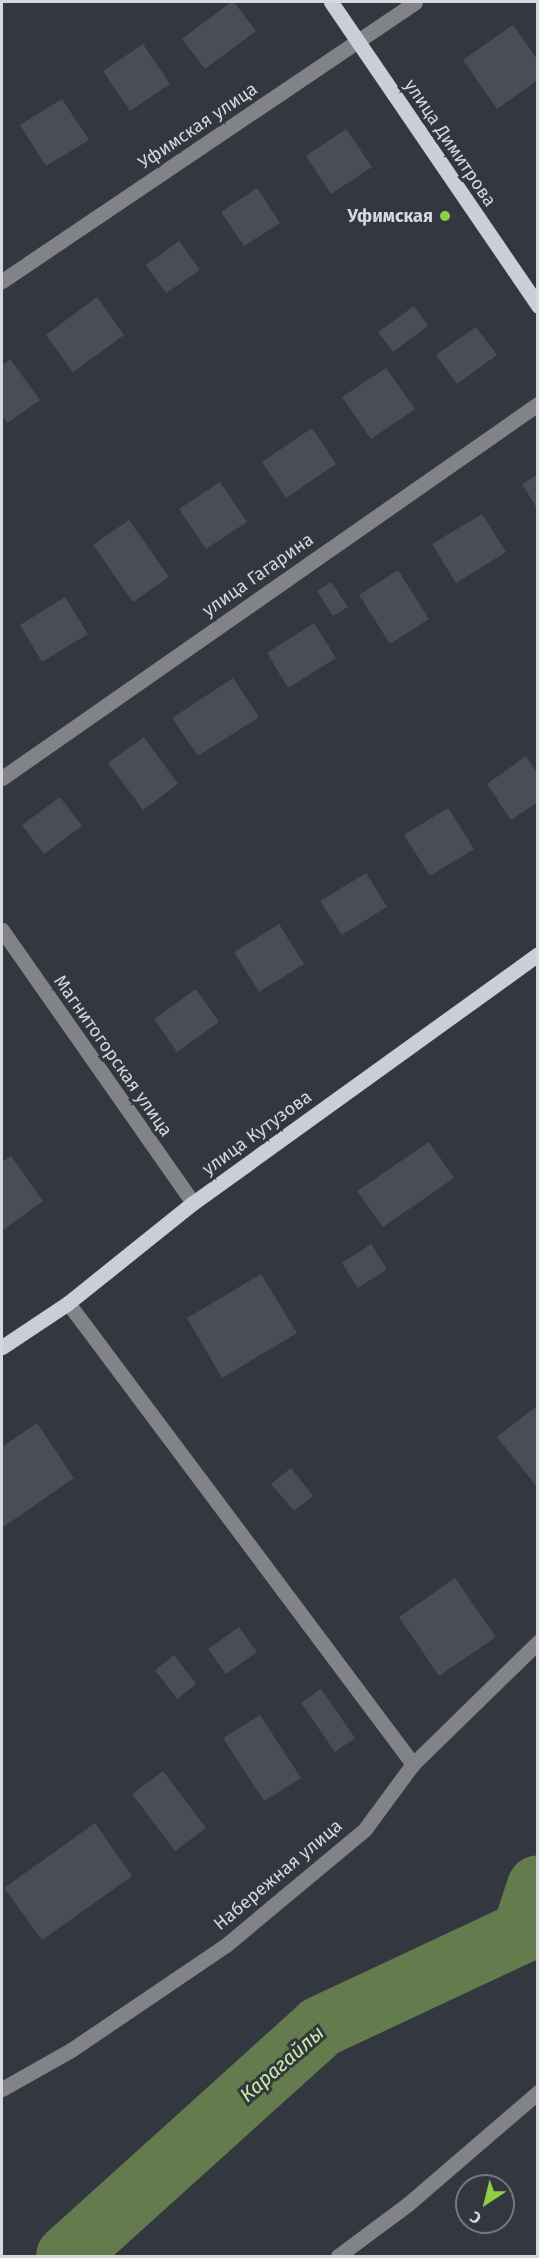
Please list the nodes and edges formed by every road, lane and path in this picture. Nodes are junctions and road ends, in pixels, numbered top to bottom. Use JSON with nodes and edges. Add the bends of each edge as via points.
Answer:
{"nodes":[{"id":1,"x":330,"y":2,"type":"edge"},
{"id":2,"x":415,"y":2,"type":"edge"},
{"id":3,"x":358,"y":41,"type":"junction"},
{"id":4,"x":2,"y":281,"type":"edge"},
{"id":5,"x":537,"y":306,"type":"edge"},
{"id":6,"x":537,"y":404,"type":"edge"},
{"id":7,"x":2,"y":778,"type":"edge"},
{"id":8,"x":2,"y":930,"type":"edge"},
{"id":9,"x":537,"y":954,"type":"edge"},
{"id":10,"x":193,"y":1203,"type":"junction"},
{"id":11,"x":68,"y":1303,"type":"junction"},
{"id":12,"x":2,"y":1347,"type":"edge"},
{"id":13,"x":537,"y":1642,"type":"edge"},
{"id":14,"x":413,"y":1764,"type":"junction"},
{"id":15,"x":2,"y":2089,"type":"edge"},
{"id":16,"x":537,"y":2092,"type":"edge"},
{"id":17,"x":338,"y":2256,"type":"edge"}],
"edges":[{"from":1,"to":3,"type":"main road","name":"улица Димитрова"},
{"from":2,"to":3,"type":"street","name":"Уфимская улица"},
{"from":3,"to":4,"type":"street","name":"Уфимская улица"},
{"from":3,"to":5,"type":"main road","name":"улица Димитрова"},
{"from":6,"to":7,"type":"street","name":"улица Гагарина"},
{"from":8,"to":10,"type":"street","name":"Магнитогорская улица"},
{"from":9,"to":10,"type":"main road","name":"улица Кутузова"},
{"from":10,"to":11,"type":"main road","name":"улица Кутузова"},
{"from":11,"to":12,"type":"main road","name":"улица Кутузова"},
{"from":11,"to":14,"type":"street"},
{"from":13,"to":14,"type":"street","name":"Набережная улица"},
{"from":14,"to":15,"type":"street","name":"Набережная улица","via":[[365,1829],[226,1945],[71,2050]]},
{"from":16,"to":17,"type":"street","via":[[408,2204]]}]}
